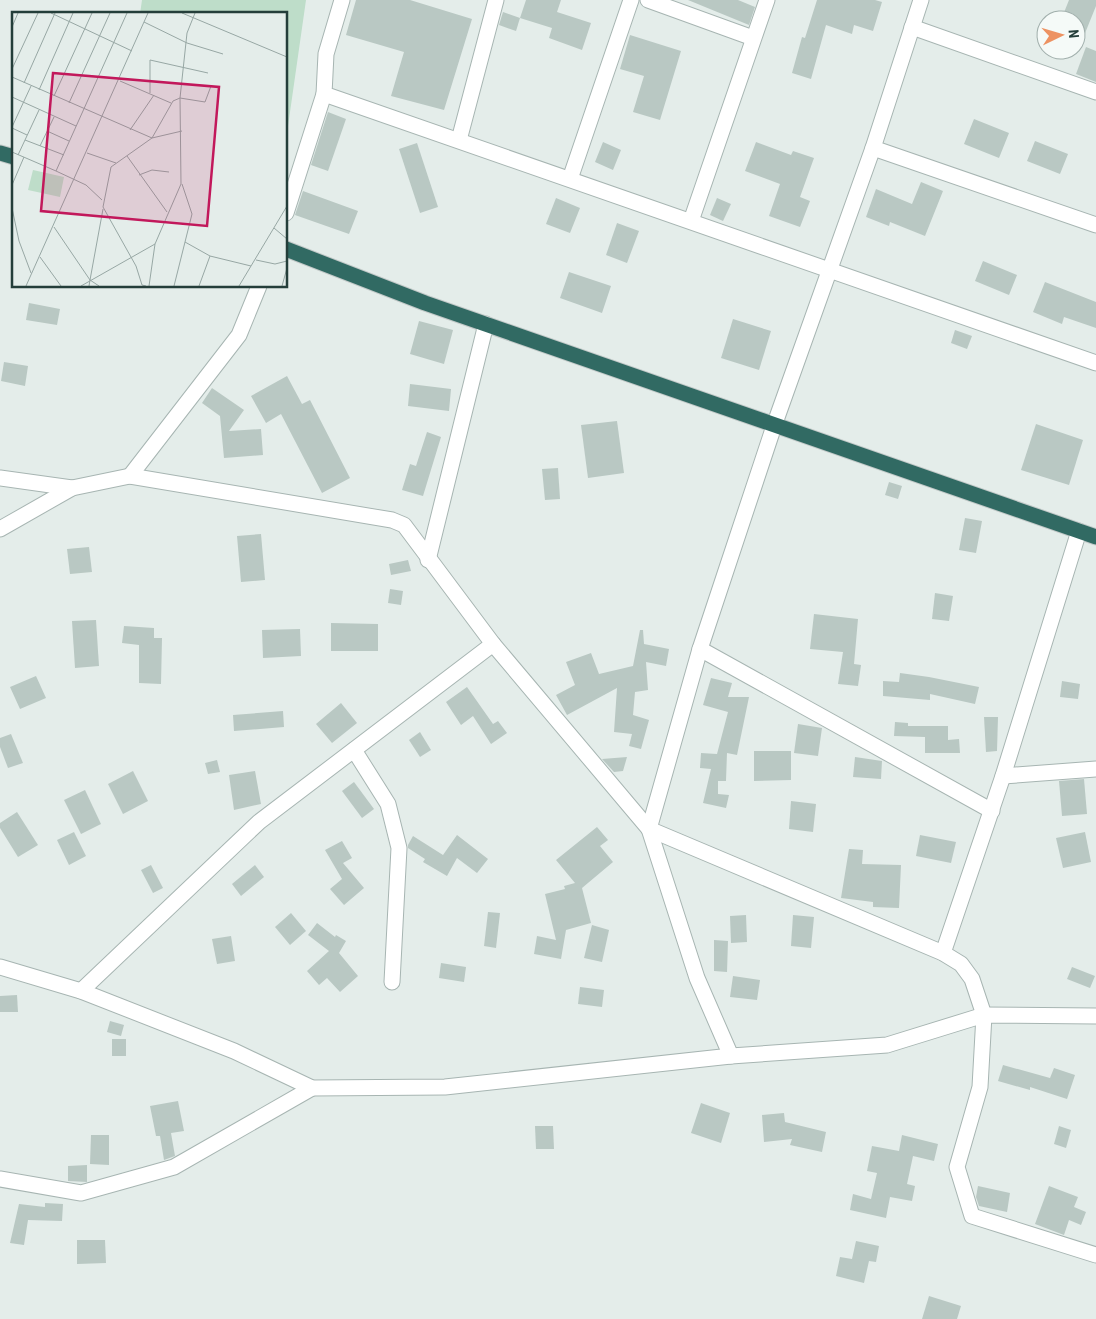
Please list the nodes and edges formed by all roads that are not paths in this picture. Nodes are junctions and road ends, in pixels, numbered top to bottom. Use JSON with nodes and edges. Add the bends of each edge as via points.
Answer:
{"nodes":[{"id":1,"x":342,"y":0,"type":"edge"},
{"id":2,"x":496,"y":0,"type":"edge"},
{"id":3,"x":631,"y":0,"type":"edge"},
{"id":4,"x":648,"y":0,"type":"edge"},
{"id":5,"x":767,"y":0,"type":"edge"},
{"id":6,"x":921,"y":0,"type":"edge"},
{"id":7,"x":912,"y":27,"type":"junction"},
{"id":8,"x":753,"y":38,"type":"junction"},
{"id":9,"x":1096,"y":92,"type":"edge"},
{"id":10,"x":324,"y":94,"type":"junction"},
{"id":11,"x":459,"y":140,"type":"junction"},
{"id":12,"x":873,"y":148,"type":"junction"},
{"id":13,"x":570,"y":179,"type":"junction"},
{"id":14,"x":288,"y":207,"type":"edge"},
{"id":15,"x":691,"y":221,"type":"junction"},
{"id":16,"x":1096,"y":225,"type":"edge"},
{"id":17,"x":288,"y":250,"type":"edge"},
{"id":18,"x":830,"y":269,"type":"junction"},
{"id":19,"x":258,"y":288,"type":"edge"},
{"id":20,"x":486,"y":324,"type":"junction"},
{"id":21,"x":1096,"y":363,"type":"edge"},
{"id":22,"x":775,"y":423,"type":"junction"},
{"id":23,"x":130,"y":476,"type":"junction"},
{"id":24,"x":0,"y":478,"type":"edge"},
{"id":25,"x":72,"y":488,"type":"junction"},
{"id":26,"x":0,"y":529,"type":"edge"},
{"id":27,"x":1079,"y":531,"type":"junction"},
{"id":28,"x":1096,"y":536,"type":"edge"},
{"id":29,"x":428,"y":560,"type":"junction"},
{"id":30,"x":493,"y":644,"type":"junction"},
{"id":31,"x":700,"y":650,"type":"junction"},
{"id":32,"x":354,"y":750,"type":"junction"},
{"id":33,"x":1096,"y":769,"type":"edge"},
{"id":34,"x":1003,"y":776,"type":"junction"},
{"id":35,"x":992,"y":811,"type":"junction"},
{"id":36,"x":649,"y":829,"type":"junction"},
{"id":37,"x":943,"y":953,"type":"junction"},
{"id":38,"x":0,"y":967,"type":"edge"},
{"id":39,"x":392,"y":982,"type":"dead end"},
{"id":40,"x":82,"y":991,"type":"junction"},
{"id":41,"x":984,"y":1015,"type":"junction"},
{"id":42,"x":1096,"y":1016,"type":"edge"},
{"id":43,"x":731,"y":1056,"type":"junction"},
{"id":44,"x":312,"y":1088,"type":"junction"},
{"id":45,"x":0,"y":1179,"type":"edge"},
{"id":46,"x":1096,"y":1254,"type":"edge"}],
"edges":[{"from":1,"to":10,"type":"street","via":[[326,54]]},
{"from":2,"to":11,"type":"street"},
{"from":3,"to":13,"type":"street"},
{"from":4,"to":8,"type":"street"},
{"from":5,"to":8,"type":"street"},
{"from":6,"to":7,"type":"street"},
{"from":7,"to":9,"type":"street"},
{"from":7,"to":12,"type":"street"},
{"from":8,"to":15,"type":"street"},
{"from":10,"to":11,"type":"street"},
{"from":10,"to":14,"type":"street"},
{"from":11,"to":13,"type":"street"},
{"from":12,"to":16,"type":"street"},
{"from":12,"to":18,"type":"street"},
{"from":13,"to":15,"type":"street"},
{"from":15,"to":18,"type":"street"},
{"from":17,"to":20,"type":"highway"},
{"from":18,"to":21,"type":"street"},
{"from":18,"to":22,"type":"street"},
{"from":19,"to":23,"type":"street","via":[[239,335]]},
{"from":20,"to":22,"type":"highway"},
{"from":20,"to":29,"type":"street"},
{"from":22,"to":27,"type":"highway"},
{"from":22,"to":31,"type":"street"},
{"from":23,"to":25,"type":"street"},
{"from":23,"to":29,"type":"street","via":[[392,520],[404,525]]},
{"from":24,"to":25,"type":"street"},
{"from":25,"to":26,"type":"street"},
{"from":27,"to":28,"type":"highway"},
{"from":27,"to":34,"type":"street"},
{"from":29,"to":30,"type":"street"},
{"from":30,"to":32,"type":"street"},
{"from":30,"to":36,"type":"street"},
{"from":31,"to":35,"type":"street"},
{"from":31,"to":36,"type":"street"},
{"from":32,"to":39,"type":"street","via":[[388,804],[399,848]]},
{"from":32,"to":40,"type":"street","via":[[259,822]]},
{"from":33,"to":34,"type":"street"},
{"from":34,"to":35,"type":"street"},
{"from":35,"to":37,"type":"street"},
{"from":36,"to":37,"type":"street"},
{"from":36,"to":43,"type":"street","via":[[696,978]]},
{"from":37,"to":41,"type":"street","via":[[961,964],[972,979]]},
{"from":38,"to":40,"type":"street"},
{"from":40,"to":44,"type":"street","via":[[234,1051]]},
{"from":41,"to":42,"type":"street"},
{"from":41,"to":43,"type":"street","via":[[888,1045]]},
{"from":41,"to":46,"type":"street","via":[[980,1087],[958,1167],[972,1216]]},
{"from":43,"to":44,"type":"street","via":[[444,1087]]},
{"from":44,"to":45,"type":"street","via":[[174,1167],[81,1193]]}]}
